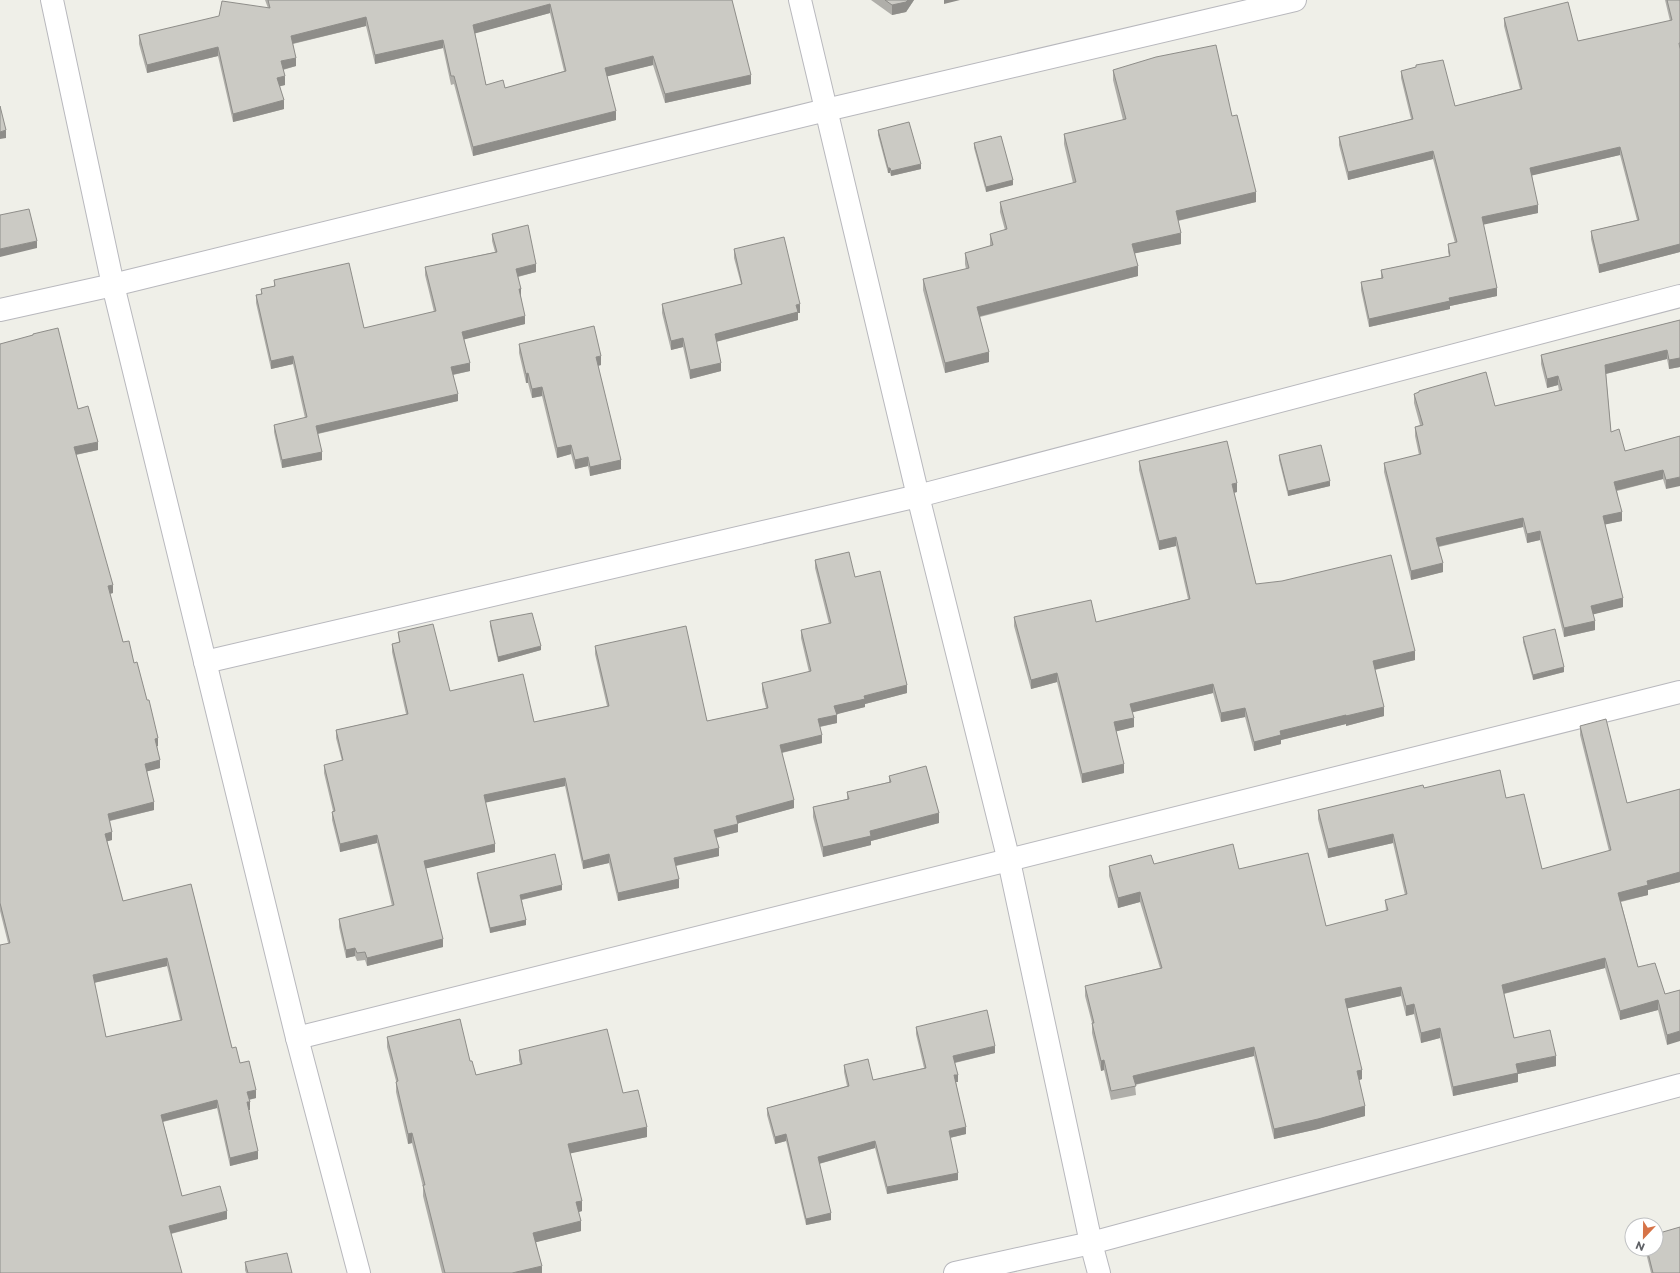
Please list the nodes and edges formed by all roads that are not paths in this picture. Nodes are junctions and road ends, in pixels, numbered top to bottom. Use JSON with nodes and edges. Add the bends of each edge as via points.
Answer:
{"nodes":[{"id":1,"x":52,"y":0,"type":"edge"},
{"id":2,"x":800,"y":0,"type":"edge"},
{"id":3,"x":1295,"y":0,"type":"edge"},
{"id":4,"x":826,"y":110,"type":"junction"},
{"id":5,"x":113,"y":285,"type":"junction"},
{"id":6,"x":1680,"y":296,"type":"edge"},
{"id":7,"x":0,"y":310,"type":"edge"},
{"id":8,"x":918,"y":496,"type":"junction"},
{"id":9,"x":205,"y":662,"type":"junction"},
{"id":10,"x":1680,"y":692,"type":"edge"},
{"id":11,"x":1009,"y":861,"type":"junction"},
{"id":12,"x":297,"y":1038,"type":"junction"},
{"id":13,"x":1680,"y":1085,"type":"edge"},
{"id":14,"x":1091,"y":1243,"type":"junction"},
{"id":15,"x":359,"y":1273,"type":"edge"},
{"id":16,"x":955,"y":1273,"type":"edge"},
{"id":17,"x":1099,"y":1273,"type":"edge"}],
"edges":[{"from":1,"to":5,"type":"street"},
{"from":2,"to":4,"type":"street"},
{"from":3,"to":4,"type":"street"},
{"from":4,"to":5,"type":"street"},
{"from":4,"to":8,"type":"street"},
{"from":5,"to":7,"type":"street"},
{"from":5,"to":9,"type":"street"},
{"from":6,"to":8,"type":"street"},
{"from":8,"to":9,"type":"street"},
{"from":8,"to":11,"type":"street"},
{"from":9,"to":12,"type":"street"},
{"from":10,"to":11,"type":"street"},
{"from":11,"to":12,"type":"street"},
{"from":11,"to":14,"type":"street"},
{"from":12,"to":15,"type":"street"},
{"from":13,"to":14,"type":"street"},
{"from":14,"to":16,"type":"street"},
{"from":14,"to":17,"type":"street"}]}
